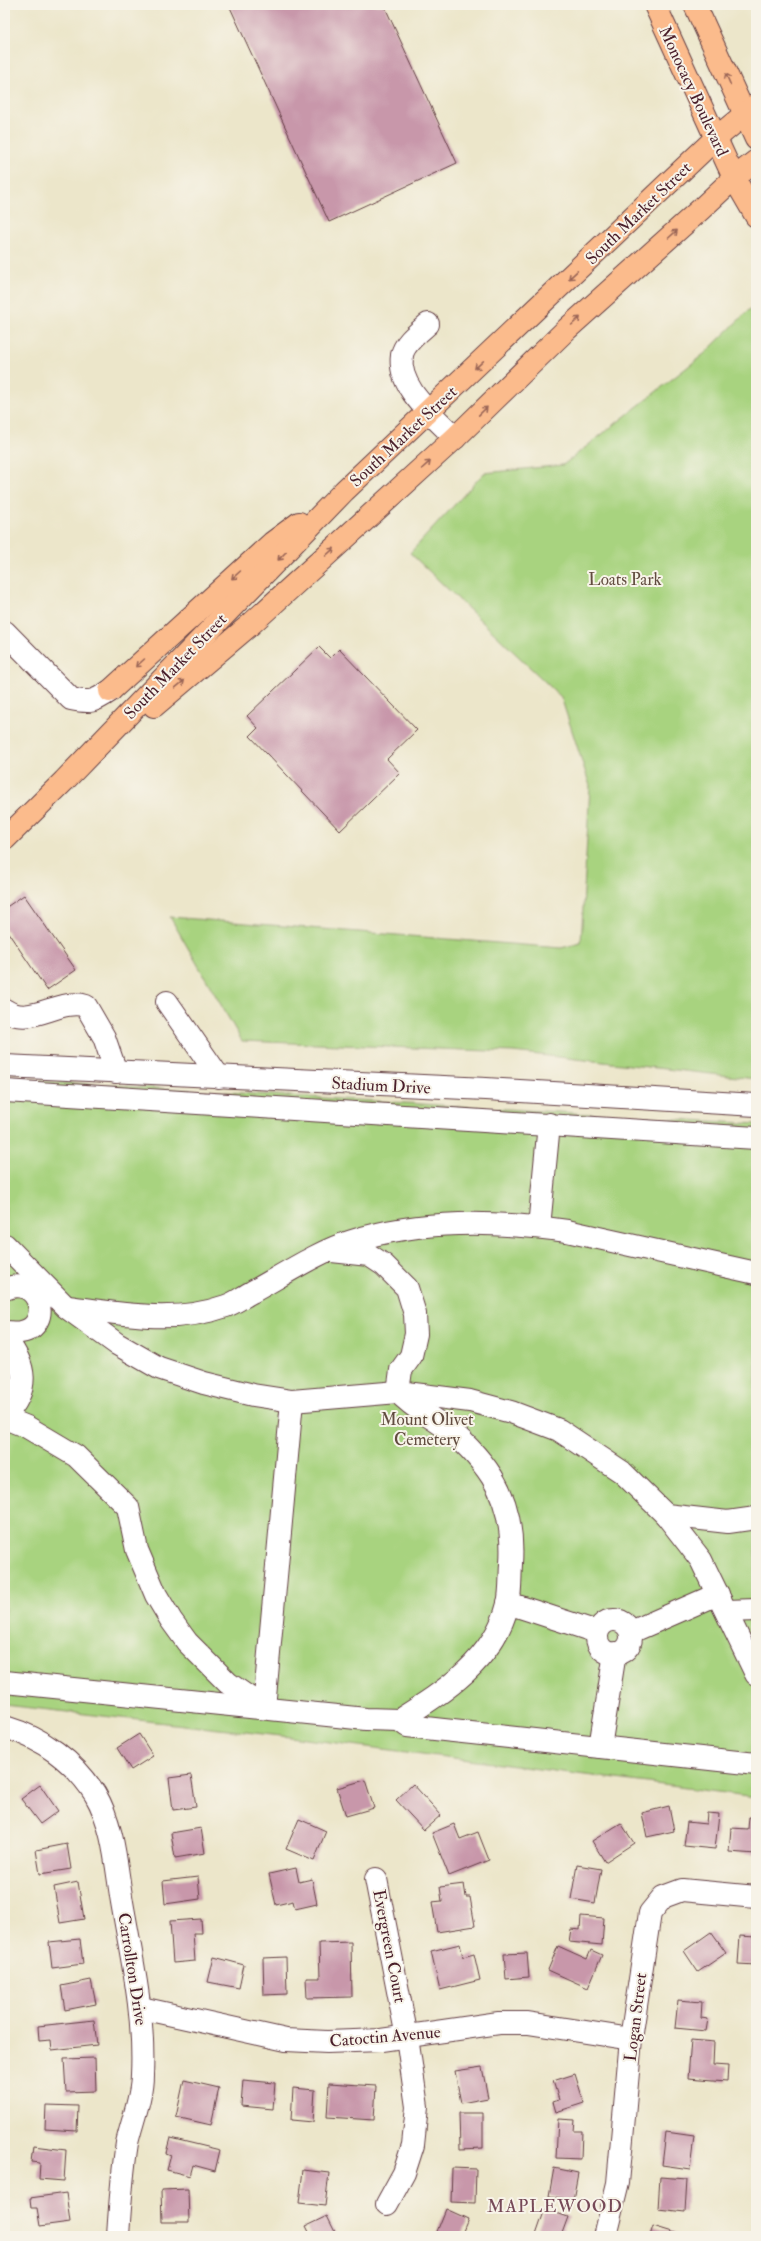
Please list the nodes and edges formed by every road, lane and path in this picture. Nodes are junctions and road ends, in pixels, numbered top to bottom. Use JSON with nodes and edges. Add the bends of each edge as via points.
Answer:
{"nodes":[{"id":1,"x":655,"y":5,"type":"edge"},
{"id":2,"x":695,"y":5,"type":"edge"},
{"id":3,"x":750,"y":110,"type":"edge"},
{"id":4,"x":716,"y":138,"type":"junction"},
{"id":5,"x":756,"y":138,"type":"edge"},
{"id":6,"x":756,"y":161,"type":"edge"},
{"id":7,"x":734,"y":178,"type":"junction"},
{"id":8,"x":756,"y":216,"type":"edge"},
{"id":9,"x":428,"y":324,"type":"dead end"},
{"id":10,"x":430,"y":411,"type":"junction"},
{"id":11,"x":455,"y":438,"type":"junction"},
{"id":12,"x":344,"y":491,"type":"junction"},
{"id":13,"x":5,"y":632,"type":"edge"},
{"id":14,"x":110,"y":691,"type":"joint"},
{"id":15,"x":64,"y":781,"type":"junction"},
{"id":16,"x":5,"y":839,"type":"edge"},
{"id":17,"x":167,"y":1002,"type":"dead end"},
{"id":18,"x":5,"y":1010,"type":"edge"},
{"id":19,"x":5,"y":1066,"type":"edge"},
{"id":20,"x":116,"y":1072,"type":"junction"},
{"id":21,"x":219,"y":1078,"type":"junction"},
{"id":22,"x":5,"y":1091,"type":"edge"},
{"id":23,"x":756,"y":1105,"type":"edge"},
{"id":24,"x":549,"y":1124,"type":"junction"},
{"id":25,"x":756,"y":1138,"type":"edge"},
{"id":26,"x":539,"y":1227,"type":"junction"},
{"id":27,"x":5,"y":1245,"type":"edge"},
{"id":28,"x":329,"y":1251,"type":"junction"},
{"id":29,"x":751,"y":1269,"type":"edge"},
{"id":30,"x":5,"y":1289,"type":"edge"},
{"id":31,"x":39,"y":1289,"type":"junction"},
{"id":32,"x":66,"y":1307,"type":"junction"},
{"id":33,"x":5,"y":1332,"type":"edge"},
{"id":34,"x":5,"y":1338,"type":"edge"},
{"id":35,"x":398,"y":1392,"type":"junction"},
{"id":36,"x":292,"y":1401,"type":"junction"},
{"id":37,"x":5,"y":1417,"type":"edge"},
{"id":38,"x":666,"y":1514,"type":"junction"},
{"id":39,"x":756,"y":1518,"type":"edge"},
{"id":40,"x":508,"y":1603,"type":"junction"},
{"id":41,"x":722,"y":1603,"type":"junction"},
{"id":42,"x":756,"y":1610,"type":"edge"},
{"id":43,"x":597,"y":1632,"type":"junction"},
{"id":44,"x":631,"y":1632,"type":"junction"},
{"id":45,"x":615,"y":1653,"type":"junction"},
{"id":46,"x":756,"y":1674,"type":"edge"},
{"id":47,"x":5,"y":1682,"type":"edge"},
{"id":48,"x":264,"y":1708,"type":"junction"},
{"id":49,"x":399,"y":1720,"type":"junction"},
{"id":50,"x":5,"y":1727,"type":"edge"},
{"id":51,"x":600,"y":1747,"type":"junction"},
{"id":52,"x":756,"y":1764,"type":"edge"},
{"id":53,"x":376,"y":1879,"type":"dead end"},
{"id":54,"x":756,"y":1897,"type":"edge"},
{"id":55,"x":141,"y":2008,"type":"junction"},
{"id":56,"x":408,"y":2037,"type":"junction"},
{"id":57,"x":631,"y":2039,"type":"junction"},
{"id":58,"x":387,"y":2204,"type":"dead end"},
{"id":59,"x":118,"y":2236,"type":"edge"},
{"id":60,"x":605,"y":2236,"type":"edge"}],
"edges":[{"from":1,"to":4,"type":"main road","name":"Monocacy Boulevard"},
{"from":3,"to":2,"type":"main road","name":"Monocacy Boulevard","one_way":true},
{"from":3,"to":4,"type":"main road","name":"South Market Street"},
{"from":3,"to":5,"type":"main road","name":"Monocacy Boulevard"},
{"from":4,"to":7,"type":"main road","name":"Monocacy Boulevard"},
{"from":4,"to":10,"type":"main road","name":"South Market Street","one_way":true},
{"from":6,"to":7,"type":"main road","name":"South Market Street"},
{"from":7,"to":8,"type":"main road","name":"Monocacy Boulevard"},
{"from":11,"to":7,"type":"main road","name":"South Market Street","one_way":true,"via":[[567,329]]},
{"from":9,"to":10,"type":"street","via":[[412,338],[402,354],[404,372],[411,391]]},
{"from":10,"to":11,"type":"street"},
{"from":10,"to":12,"type":"main road","name":"South Market Street"},
{"from":15,"to":11,"type":"main road","name":"South Market Street","one_way":true,"via":[[251,624]]},
{"from":12,"to":14,"type":"main road","one_way":true,"via":[[272,543]]},
{"from":12,"to":15,"type":"main road","name":"South Market Street","one_way":true},
{"from":13,"to":14,"type":"street","via":[[71,699],[87,702],[97,700]]},
{"from":15,"to":16,"type":"main road","name":"South Market Street"},
{"from":17,"to":21,"type":"street"},
{"from":18,"to":20,"type":"street","via":[[23,1017],[76,1003],[86,1006],[104,1037]]},
{"from":19,"to":20,"type":"street","name":"Stadium Drive"},
{"from":20,"to":21,"type":"street","name":"Stadium Drive"},
{"from":21,"to":23,"type":"street","name":"Stadium Drive"},
{"from":22,"to":24,"type":"street"},
{"from":24,"to":25,"type":"street"},
{"from":24,"to":26,"type":"street"},
{"from":26,"to":28,"type":"street","via":[[451,1223],[403,1228],[351,1241]]},
{"from":26,"to":29,"type":"street","via":[[567,1230]]},
{"from":27,"to":31,"type":"street"},
{"from":28,"to":32,"type":"street","via":[[226,1306],[176,1316],[130,1316]]},
{"from":28,"to":35,"type":"street","via":[[369,1255],[384,1265],[407,1288],[415,1314],[416,1334],[411,1356],[401,1370]]},
{"from":30,"to":31,"type":"street","via":[[13,1286]]},
{"from":31,"to":32,"type":"street"},
{"from":31,"to":33,"type":"street","via":[[37,1320],[30,1328],[21,1332]]},
{"from":32,"to":36,"type":"street","via":[[117,1344],[159,1368],[204,1383]]},
{"from":34,"to":37,"type":"street","via":[[20,1359],[23,1375],[22,1391],[15,1406]]},
{"from":35,"to":36,"type":"street"},
{"from":35,"to":38,"type":"street","via":[[470,1400],[559,1430],[622,1472]]},
{"from":35,"to":40,"type":"street","via":[[410,1405],[443,1425],[471,1451],[492,1477],[506,1508],[512,1542]]},
{"from":36,"to":48,"type":"street"},
{"from":37,"to":48,"type":"street","via":[[76,1456],[128,1507],[137,1550],[156,1595],[171,1620],[187,1642],[228,1683]]},
{"from":38,"to":39,"type":"street","via":[[728,1522]]},
{"from":38,"to":41,"type":"street","via":[[701,1560]]},
{"from":40,"to":43,"type":"street"},
{"from":40,"to":49,"type":"street","via":[[493,1640],[481,1657],[447,1689]]},
{"from":41,"to":42,"type":"street"},
{"from":41,"to":44,"type":"street"},
{"from":41,"to":46,"type":"street"},
{"from":43,"to":44,"type":"street","via":[[602,1624],[609,1620],[618,1620],[626,1624]]},
{"from":43,"to":45,"type":"street","via":[[602,1649]]},
{"from":44,"to":45,"type":"street","via":[[626,1649]]},
{"from":45,"to":51,"type":"street"},
{"from":47,"to":48,"type":"street"},
{"from":48,"to":49,"type":"street"},
{"from":49,"to":51,"type":"street","via":[[407,1726]]},
{"from":50,"to":55,"type":"street","name":"Carrollton Drive","via":[[22,1732],[57,1752],[84,1779],[104,1812],[110,1831]]},
{"from":51,"to":52,"type":"street"},
{"from":53,"to":56,"type":"street","name":"Evergreen Court"},
{"from":54,"to":57,"type":"street","name":"Logan Street","via":[[682,1890],[668,1894],[658,1902],[648,1920]]},
{"from":55,"to":56,"type":"street","name":"Catoctin Avenue","via":[[286,2040],[349,2042]]},
{"from":55,"to":59,"type":"street","name":"Carrollton Drive","via":[[142,2077],[128,2143]]},
{"from":56,"to":57,"type":"street","name":"Catoctin Avenue","via":[[498,2023],[528,2023]]},
{"from":56,"to":58,"type":"street","name":"Evergreen Court","via":[[417,2108],[413,2145],[404,2173]]},
{"from":57,"to":60,"type":"street","name":"Logan Street","via":[[618,2183]]}]}
